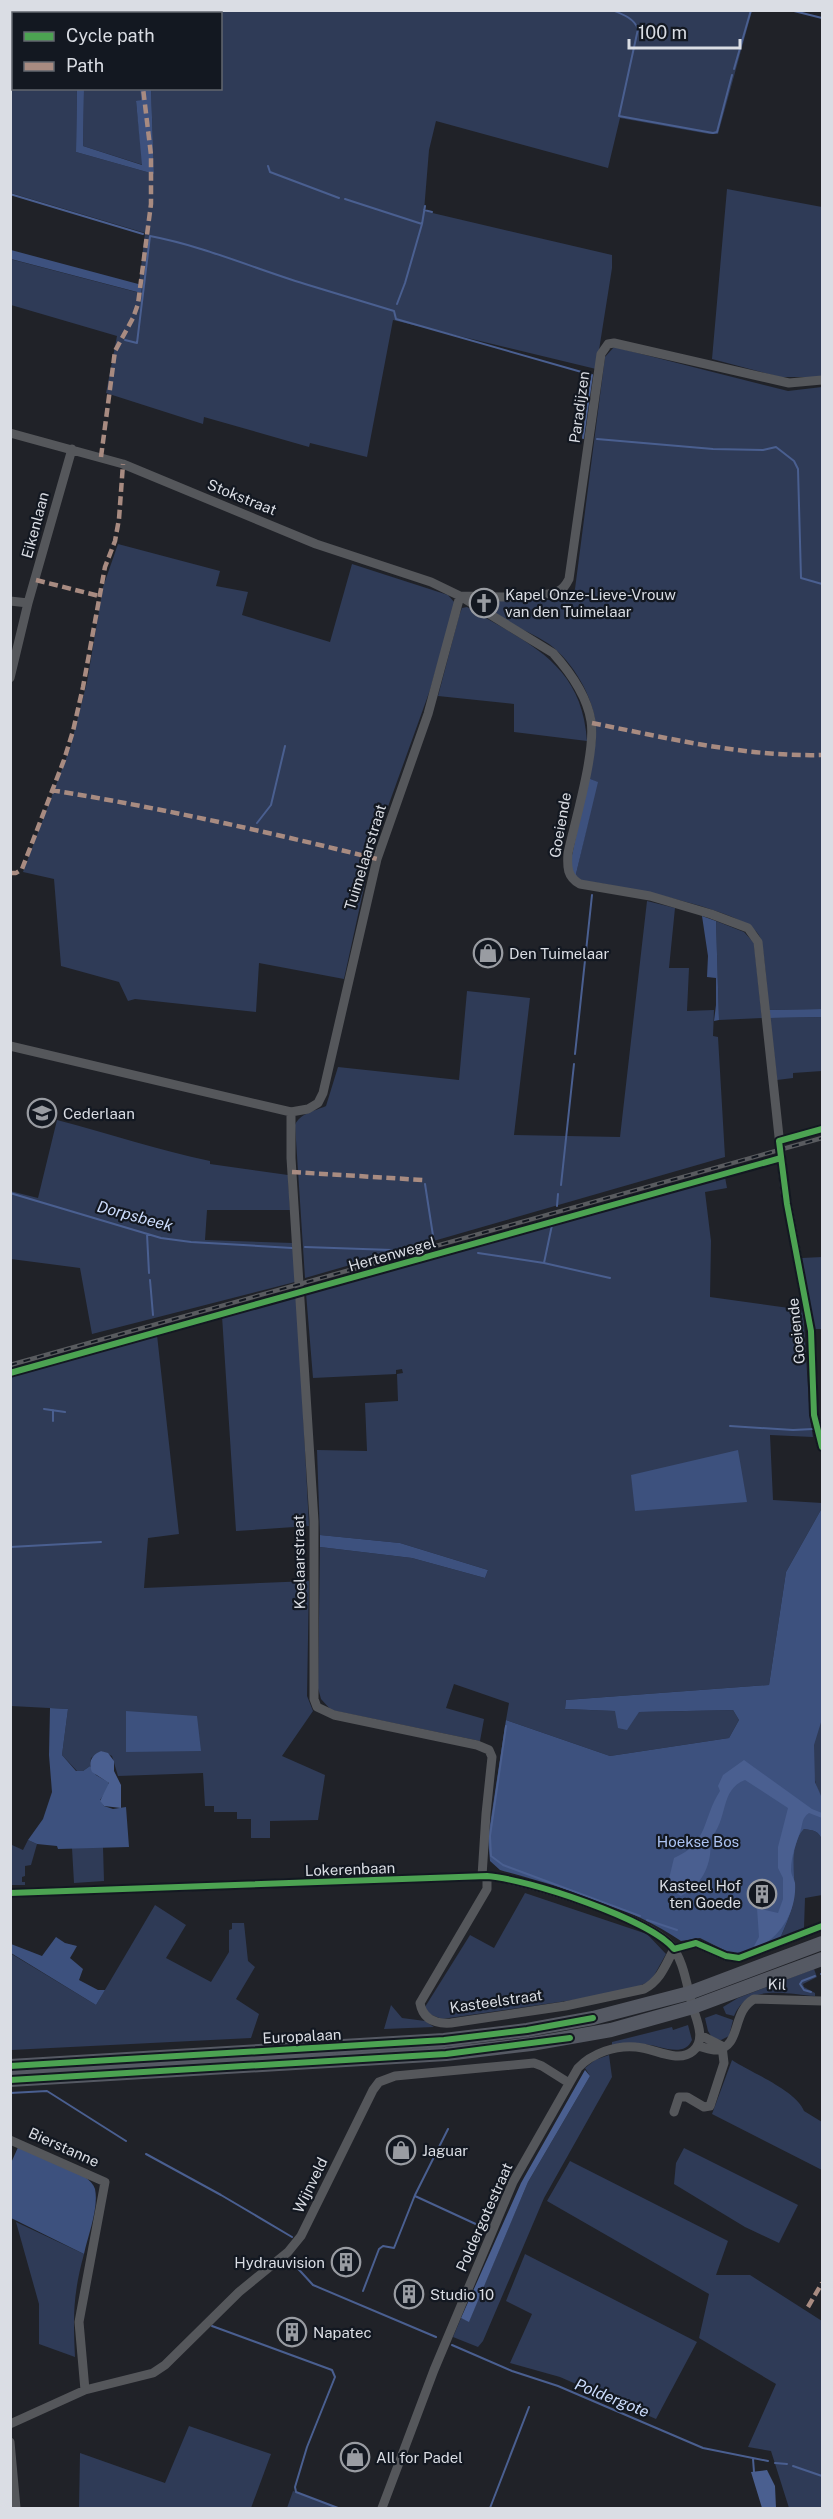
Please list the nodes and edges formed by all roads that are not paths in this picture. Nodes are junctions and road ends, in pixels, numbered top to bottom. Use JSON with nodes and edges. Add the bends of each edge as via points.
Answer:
{"nodes":[{"id":1,"x":822,"y":380,"type":"edge"},
{"id":2,"x":10,"y":433,"type":"edge"},
{"id":3,"x":72,"y":449,"type":"junction"},
{"id":4,"x":460,"y":596,"type":"junction"},
{"id":5,"x":10,"y":601,"type":"edge"},
{"id":6,"x":28,"y":603,"type":"junction"},
{"id":7,"x":10,"y":678,"type":"edge"},
{"id":8,"x":10,"y":1046,"type":"edge"},
{"id":9,"x":291,"y":1112,"type":"junction"},
{"id":10,"x":822,"y":1447,"type":"edge"},
{"id":11,"x":485,"y":1876,"type":"junction"},
{"id":12,"x":10,"y":1893,"type":"edge"},
{"id":13,"x":822,"y":1926,"type":"edge"},
{"id":14,"x":822,"y":1943,"type":"edge"},
{"id":15,"x":674,"y":1949,"type":"junction"},
{"id":16,"x":822,"y":1959,"type":"edge"},
{"id":17,"x":689,"y":1993,"type":"junction"},
{"id":18,"x":822,"y":2001,"type":"edge"},
{"id":19,"x":693,"y":2007,"type":"junction"},
{"id":20,"x":700,"y":2035,"type":"junction"},
{"id":21,"x":698,"y":2046,"type":"junction"},
{"id":22,"x":722,"y":2046,"type":"junction"},
{"id":23,"x":10,"y":2066,"type":"edge"},
{"id":24,"x":10,"y":2080,"type":"edge"},
{"id":25,"x":569,"y":2083,"type":"junction"},
{"id":26,"x":674,"y":2112,"type":"dead end"},
{"id":27,"x":10,"y":2139,"type":"edge"},
{"id":28,"x":85,"y":2390,"type":"junction"},
{"id":29,"x":10,"y":2424,"type":"edge"},
{"id":30,"x":10,"y":2442,"type":"edge"},
{"id":31,"x":16,"y":2508,"type":"edge"},
{"id":32,"x":382,"y":2508,"type":"edge"}],
"edges":[{"from":1,"to":4,"type":"street","name":"Paradijzen","via":[[789,383],[608,344],[601,354],[569,579],[564,588],[520,596]]},
{"from":2,"to":3,"type":"street","name":"Stokstraat"},
{"from":3,"to":4,"type":"street","name":"Stokstraat","via":[[123,464],[316,544],[431,582]]},
{"from":3,"to":6,"type":"street","name":"Eikenlaan"},
{"from":4,"to":9,"type":"street","name":"Tuimelaarstraat","via":[[428,714],[376,859],[323,1093],[318,1103],[308,1109]]},
{"from":4,"to":10,"type":"street","name":"Goeiende","via":[[554,653],[575,681],[588,708],[591,744],[568,853],[571,878],[580,884],[650,896],[734,921],[748,928],[758,942],[785,1192],[811,1331],[814,1415]]},
{"from":5,"to":6,"type":"street"},
{"from":6,"to":7,"type":"street","name":"Eikenlaan"},
{"from":8,"to":9,"type":"street"},
{"from":9,"to":11,"type":"street","name":"Koelaarstraat","via":[[314,1521],[314,1699],[317,1707],[334,1715],[489,1750],[492,1757]]},
{"from":11,"to":12,"type":"street","name":"Lokerenbaan"},
{"from":11,"to":15,"type":"street","name":"Lokerenbaan","via":[[526,1882],[591,1905],[654,1932]]},
{"from":11,"to":15,"type":"street","name":"Kasteelstraat","via":[[487,1889],[420,2003],[433,2021],[451,2023],[565,2006],[644,1989],[654,1984]]},
{"from":13,"to":15,"type":"street","via":[[739,1958],[696,1942]]},
{"from":14,"to":17,"type":"highway","name":"Europalaan"},
{"from":15,"to":17,"type":"street"},
{"from":16,"to":19,"type":"highway","name":"Europalaan"},
{"from":17,"to":19,"type":"street"},
{"from":17,"to":23,"type":"highway","name":"Europalaan","via":[[564,2025],[487,2036]]},
{"from":18,"to":22,"type":"street","name":"Kil","via":[[754,1999],[741,2010],[735,2036]]},
{"from":19,"to":20,"type":"street"},
{"from":19,"to":24,"type":"highway","name":"Europalaan","via":[[611,2030],[488,2050]]},
{"from":20,"to":21,"type":"street"},
{"from":20,"to":22,"type":"street"},
{"from":21,"to":22,"type":"street","via":[[716,2050]]},
{"from":21,"to":25,"type":"street","name":"Poldergotestraat","via":[[681,2056],[633,2046],[598,2053],[585,2061]]},
{"from":22,"to":26,"type":"street","via":[[724,2063],[710,2106],[679,2097]]},
{"from":25,"to":28,"type":"street","name":"Wijnveld","via":[[534,2063],[395,2076],[379,2082],[301,2236],[288,2252],[239,2292],[165,2366],[153,2373]]},
{"from":25,"to":32,"type":"street","name":"Poldergotestraat","via":[[513,2182],[434,2370]]},
{"from":27,"to":28,"type":"street","name":"Bierstanne","via":[[105,2182],[79,2322]]},
{"from":28,"to":29,"type":"street","name":"Wijnveld"},
{"from":30,"to":31,"type":"street"}]}
